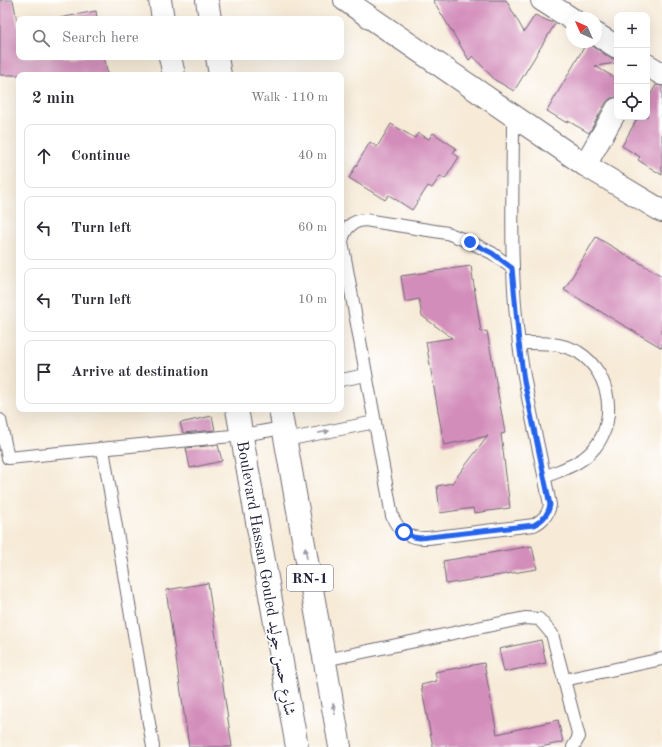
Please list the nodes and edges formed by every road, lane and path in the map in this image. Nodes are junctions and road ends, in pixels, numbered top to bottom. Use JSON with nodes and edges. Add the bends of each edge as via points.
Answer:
{"nodes":[{"id":1,"x":160,"y":0,"type":"edge"},
{"id":2,"x":207,"y":0,"type":"edge"},
{"id":3,"x":345,"y":0,"type":"edge"},
{"id":4,"x":542,"y":0,"type":"edge"},
{"id":5,"x":566,"y":14,"type":"edge"},
{"id":6,"x":163,"y":16,"type":"edge"},
{"id":7,"x":210,"y":16,"type":"edge"},
{"id":8,"x":602,"y":38,"type":"edge"},
{"id":9,"x":614,"y":45,"type":"edge"},
{"id":10,"x":171,"y":60,"type":"edge"},
{"id":11,"x":218,"y":60,"type":"edge"},
{"id":12,"x":662,"y":61,"type":"edge"},
{"id":13,"x":650,"y":63,"type":"edge"},
{"id":14,"x":650,"y":66,"type":"edge"},
{"id":15,"x":173,"y":72,"type":"edge"},
{"id":16,"x":220,"y":72,"type":"edge"},
{"id":17,"x":662,"y":74,"type":"edge"},
{"id":18,"x":614,"y":114,"type":"edge"},
{"id":19,"x":513,"y":117,"type":"junction"},
{"id":20,"x":585,"y":165,"type":"junction"},
{"id":21,"x":662,"y":211,"type":"edge"},
{"id":22,"x":344,"y":233,"type":"edge"},
{"id":23,"x":344,"y":253,"type":"edge"},
{"id":24,"x":512,"y":268,"type":"junction"},
{"id":25,"x":519,"y":343,"type":"junction"},
{"id":26,"x":366,"y":375,"type":"junction"},
{"id":27,"x":344,"y":379,"type":"edge"},
{"id":28,"x":238,"y":412,"type":"edge"},
{"id":29,"x":0,"y":420,"type":"edge"},
{"id":30,"x":375,"y":422,"type":"junction"},
{"id":31,"x":283,"y":426,"type":"edge"},
{"id":32,"x":242,"y":435,"type":"junction"},
{"id":33,"x":103,"y":449,"type":"junction"},
{"id":34,"x":4,"y":459,"type":"edge"},
{"id":35,"x":545,"y":477,"type":"junction"},
{"id":36,"x":662,"y":659,"type":"edge"},
{"id":37,"x":325,"y":660,"type":"junction"},
{"id":38,"x":564,"y":680,"type":"junction"},
{"id":39,"x":153,"y":747,"type":"edge"},
{"id":40,"x":297,"y":747,"type":"edge"},
{"id":41,"x":340,"y":747,"type":"edge"},
{"id":42,"x":573,"y":747,"type":"edge"}],
"edges":[{"from":1,"to":6,"type":"main road"},
{"from":2,"to":7,"type":"main road"},
{"from":3,"to":19,"type":"main road"},
{"from":4,"to":5,"type":"main road"},
{"from":8,"to":9,"type":"main road"},
{"from":10,"to":15,"type":"main road"},
{"from":11,"to":16,"type":"main road"},
{"from":12,"to":13,"type":"main road"},
{"from":14,"to":17,"type":"main road"},
{"from":18,"to":20,"type":"main road"},
{"from":19,"to":20,"type":"main road"},
{"from":19,"to":24,"type":"lane"},
{"from":20,"to":21,"type":"main road"},
{"from":22,"to":24,"type":"lane","via":[[358,220],[447,233],[492,253]]},
{"from":23,"to":26,"type":"lane"},
{"from":24,"to":25,"type":"lane"},
{"from":25,"to":35,"type":"lane","via":[[524,381]]},
{"from":25,"to":35,"type":"lane","via":[[547,343],[563,346],[578,353],[591,363],[607,391],[606,423],[600,439],[591,452],[578,462]]},
{"from":26,"to":27,"type":"lane"},
{"from":26,"to":30,"type":"lane"},
{"from":28,"to":32,"type":"main road","name":"Boulevard Hassan Gouled شارع حسن جوليد","number":"RN-1"},
{"from":29,"to":34,"type":"lane"},
{"from":31,"to":30,"type":"lane","one_way":true},
{"from":30,"to":35,"type":"lane","via":[[392,516],[396,525],[413,537],[428,538],[534,525],[543,519],[549,510]]},
{"from":31,"to":32,"type":"lane"},
{"from":37,"to":31,"type":"main road","number":"RN-1","one_way":true},
{"from":32,"to":33,"type":"lane"},
{"from":32,"to":40,"type":"main road","name":"Boulevard Hassan Gouled شارع حسن جوليد","number":"RN-1"},
{"from":33,"to":34,"type":"lane"},
{"from":33,"to":39,"type":"lane"},
{"from":36,"to":38,"type":"lane"},
{"from":37,"to":38,"type":"lane","via":[[532,618],[539,619],[552,634]]},
{"from":41,"to":37,"type":"main road","number":"RN-1","one_way":true},
{"from":38,"to":42,"type":"lane","via":[[579,737]]}]}
